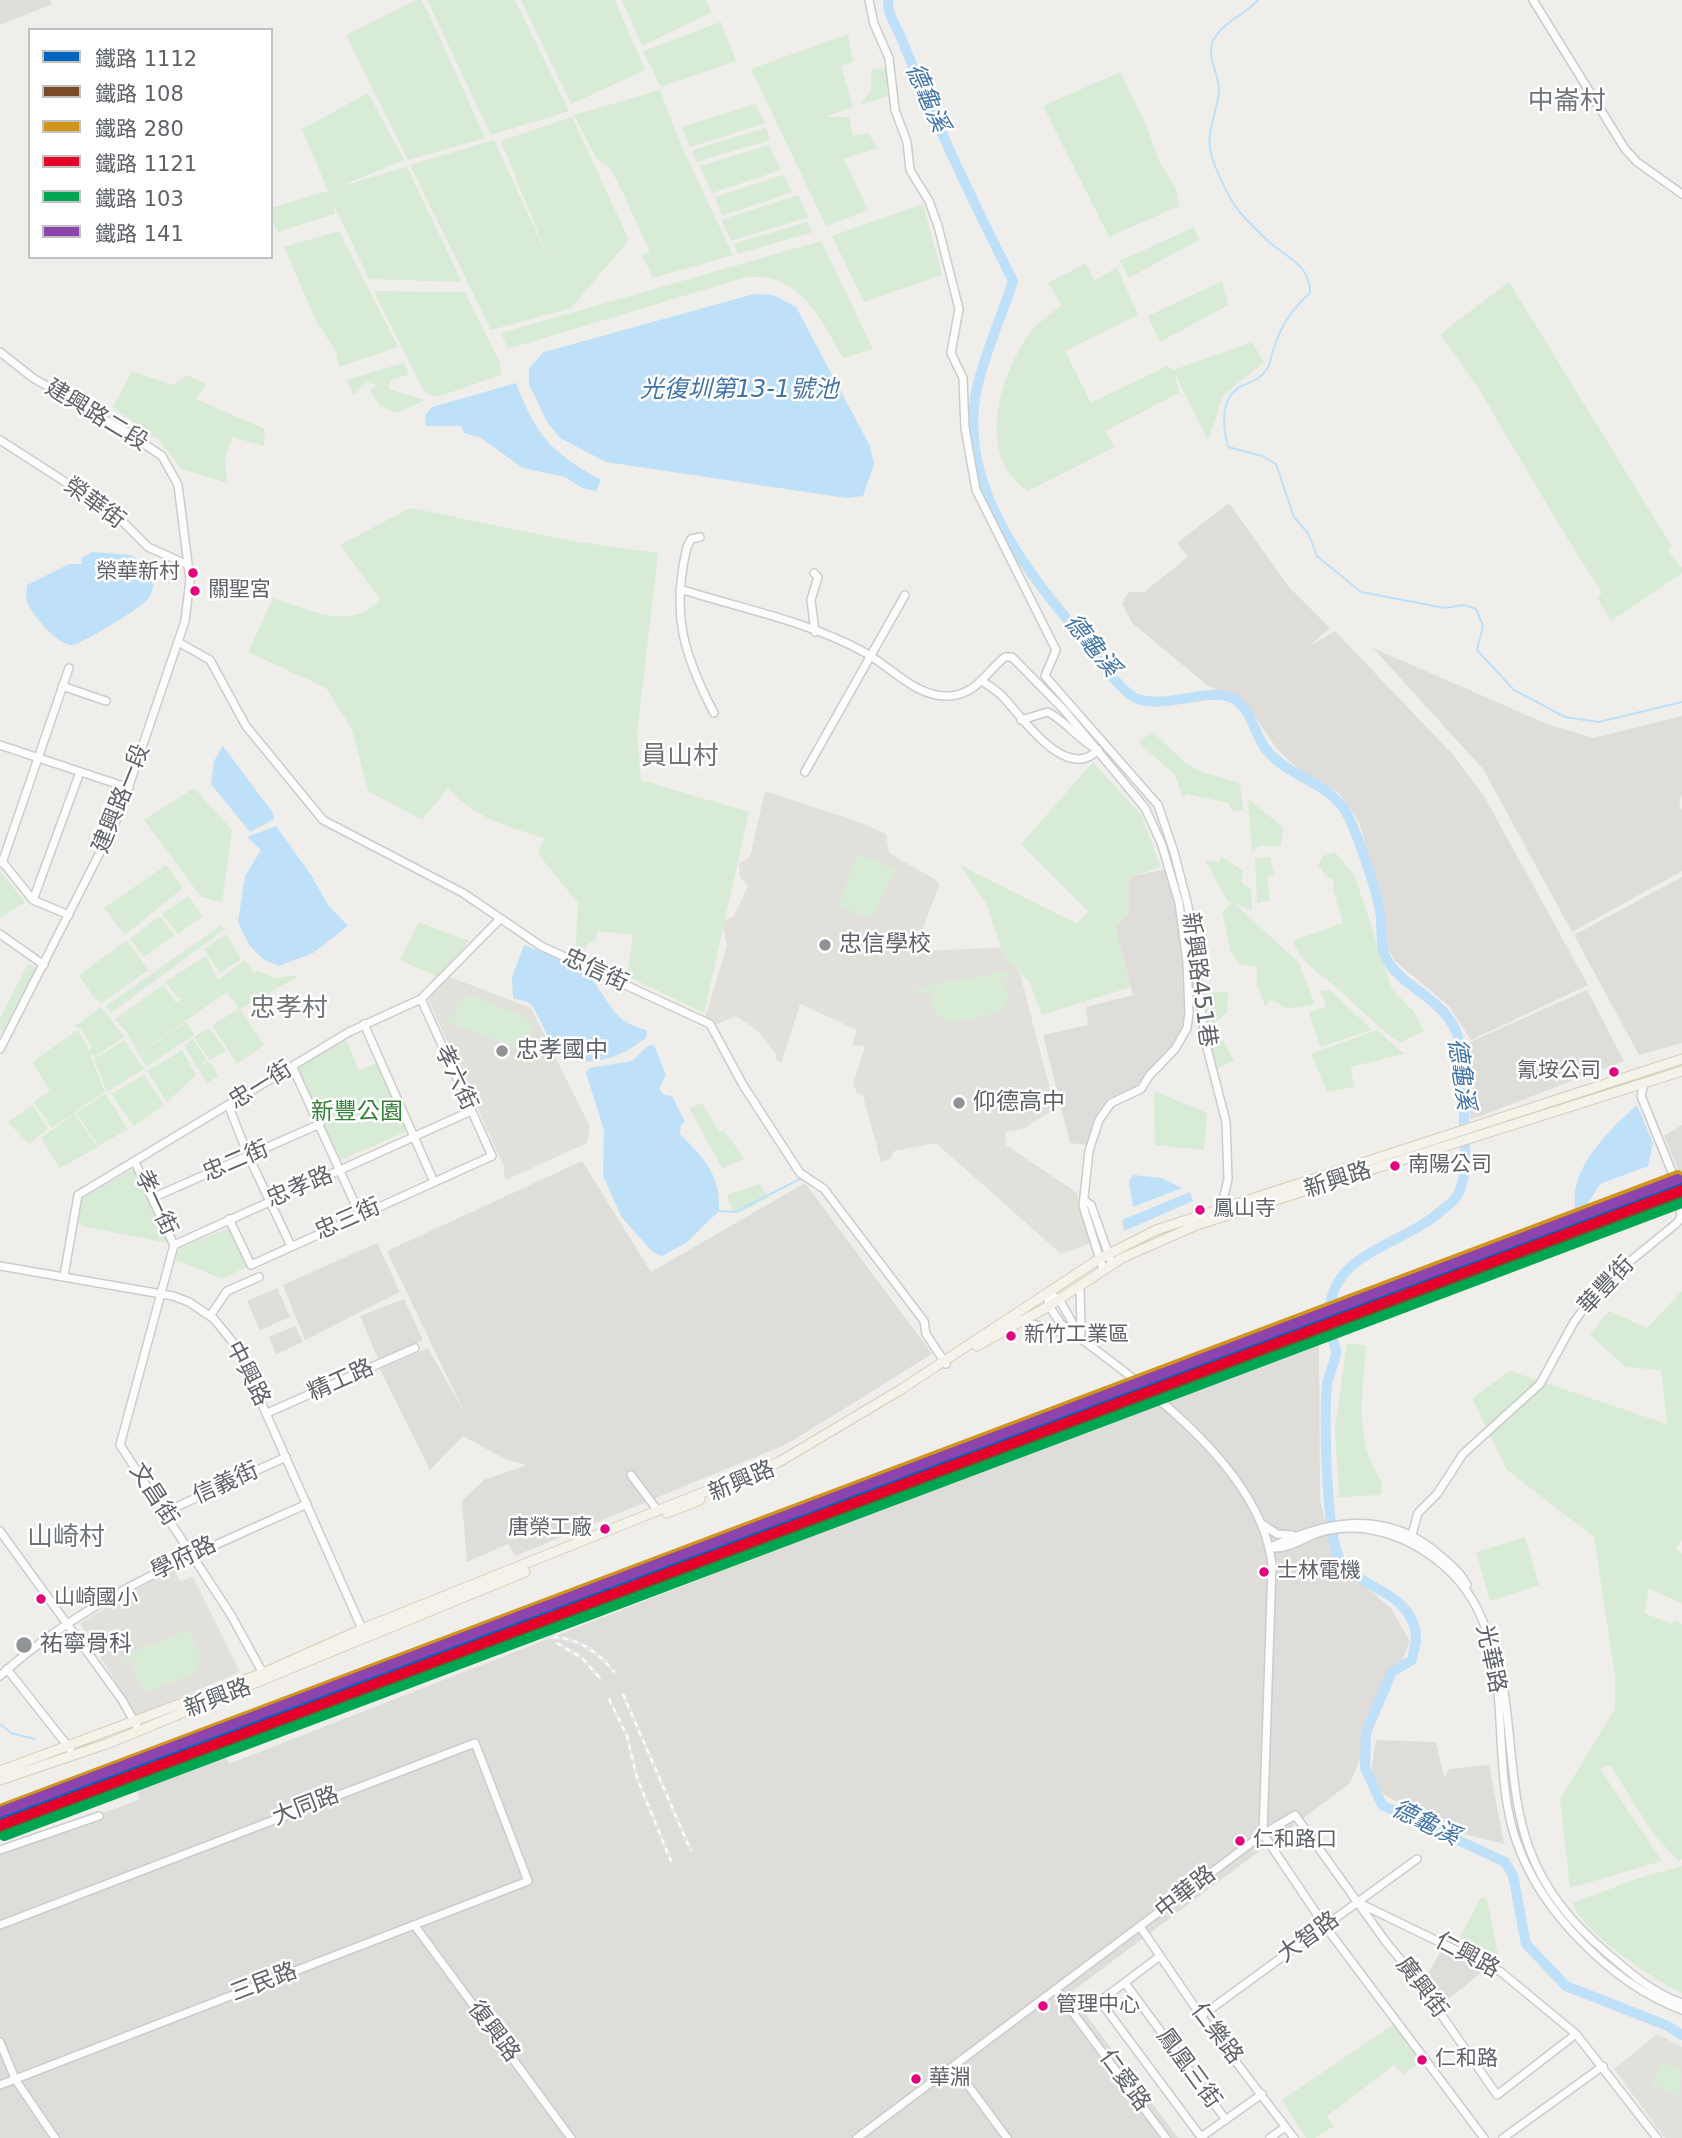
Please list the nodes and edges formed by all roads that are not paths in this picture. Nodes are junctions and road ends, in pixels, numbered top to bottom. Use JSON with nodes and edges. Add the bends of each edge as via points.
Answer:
{"nodes":[{"id":1,"x":869,"y":0,"type":"edge"},
{"id":2,"x":1533,"y":0,"type":"edge"},
{"id":3,"x":1682,"y":194,"type":"edge"},
{"id":4,"x":0,"y":352,"type":"edge"},
{"id":5,"x":0,"y":440,"type":"edge"},
{"id":6,"x":186,"y":532,"type":"joint"},
{"id":7,"x":700,"y":537,"type":"dead end"},
{"id":8,"x":188,"y":565,"type":"junction"},
{"id":9,"x":814,"y":573,"type":"dead end"},
{"id":10,"x":680,"y":590,"type":"junction"},
{"id":11,"x":905,"y":595,"type":"dead end"},
{"id":12,"x":815,"y":632,"type":"junction"},
{"id":13,"x":178,"y":642,"type":"junction"},
{"id":14,"x":871,"y":656,"type":"junction"},
{"id":15,"x":69,"y":668,"type":"dead end"},
{"id":16,"x":982,"y":681,"type":"junction"},
{"id":17,"x":62,"y":686,"type":"junction"},
{"id":18,"x":106,"y":701,"type":"dead end"},
{"id":19,"x":714,"y":713,"type":"dead end"},
{"id":20,"x":1021,"y":720,"type":"junction"},
{"id":21,"x":0,"y":744,"type":"edge"},
{"id":22,"x":1098,"y":750,"type":"junction"},
{"id":23,"x":38,"y":757,"type":"junction"},
{"id":24,"x":80,"y":772,"type":"junction"},
{"id":25,"x":805,"y":772,"type":"dead end"},
{"id":26,"x":129,"y":788,"type":"junction"},
{"id":27,"x":1,"y":861,"type":"edge"},
{"id":28,"x":33,"y":900,"type":"junction"},
{"id":29,"x":69,"y":915,"type":"junction"},
{"id":30,"x":500,"y":919,"type":"junction"},
{"id":31,"x":0,"y":934,"type":"edge"},
{"id":32,"x":44,"y":965,"type":"junction"},
{"id":33,"x":421,"y":999,"type":"junction"},
{"id":34,"x":364,"y":1024,"type":"junction"},
{"id":35,"x":3,"y":1037,"type":"edge"},
{"id":36,"x":0,"y":1049,"type":"edge"},
{"id":37,"x":1682,"y":1059,"type":"edge"},
{"id":38,"x":293,"y":1068,"type":"junction"},
{"id":39,"x":1682,"y":1071,"type":"edge"},
{"id":40,"x":1644,"y":1083,"type":"junction"},
{"id":41,"x":229,"y":1107,"type":"junction"},
{"id":42,"x":471,"y":1111,"type":"junction"},
{"id":43,"x":320,"y":1124,"type":"junction"},
{"id":44,"x":412,"y":1137,"type":"junction"},
{"id":45,"x":247,"y":1155,"type":"junction"},
{"id":46,"x":492,"y":1156,"type":"joint"},
{"id":47,"x":135,"y":1162,"type":"junction"},
{"id":48,"x":339,"y":1171,"type":"junction"},
{"id":49,"x":434,"y":1182,"type":"junction"},
{"id":50,"x":1676,"y":1182,"type":"dead end"},
{"id":51,"x":152,"y":1198,"type":"junction"},
{"id":52,"x":1679,"y":1200,"type":"dead end"},
{"id":53,"x":270,"y":1201,"type":"junction"},
{"id":54,"x":1221,"y":1208,"type":"junction"},
{"id":55,"x":360,"y":1215,"type":"junction"},
{"id":56,"x":229,"y":1220,"type":"junction"},
{"id":57,"x":174,"y":1245,"type":"junction"},
{"id":58,"x":291,"y":1246,"type":"junction"},
{"id":59,"x":1103,"y":1256,"type":"junction"},
{"id":60,"x":0,"y":1266,"type":"edge"},
{"id":61,"x":1107,"y":1267,"type":"junction"},
{"id":62,"x":64,"y":1276,"type":"junction"},
{"id":63,"x":259,"y":1277,"type":"dead end"},
{"id":64,"x":1081,"y":1282,"type":"junction"},
{"id":65,"x":161,"y":1293,"type":"junction"},
{"id":66,"x":1047,"y":1293,"type":"junction"},
{"id":67,"x":1059,"y":1299,"type":"junction"},
{"id":68,"x":1049,"y":1306,"type":"junction"},
{"id":69,"x":210,"y":1316,"type":"junction"},
{"id":70,"x":1019,"y":1320,"type":"junction"},
{"id":71,"x":1082,"y":1340,"type":"junction"},
{"id":72,"x":415,"y":1348,"type":"dead end"},
{"id":73,"x":944,"y":1363,"type":"junction"},
{"id":74,"x":267,"y":1413,"type":"junction"},
{"id":75,"x":286,"y":1457,"type":"junction"},
{"id":76,"x":631,"y":1475,"type":"dead end"},
{"id":77,"x":307,"y":1504,"type":"junction"},
{"id":78,"x":658,"y":1511,"type":"junction"},
{"id":79,"x":166,"y":1512,"type":"junction"},
{"id":80,"x":1261,"y":1523,"type":"junction"},
{"id":81,"x":1334,"y":1527,"type":"junction"},
{"id":82,"x":0,"y":1531,"type":"edge"},
{"id":83,"x":1300,"y":1534,"type":"junction"},
{"id":84,"x":1411,"y":1538,"type":"junction"},
{"id":85,"x":1270,"y":1548,"type":"junction"},
{"id":86,"x":192,"y":1553,"type":"junction"},
{"id":87,"x":68,"y":1624,"type":"junction"},
{"id":88,"x":364,"y":1632,"type":"junction"},
{"id":89,"x":7,"y":1670,"type":"junction"},
{"id":90,"x":0,"y":1676,"type":"edge"},
{"id":91,"x":265,"y":1677,"type":"junction"},
{"id":92,"x":137,"y":1726,"type":"junction"},
{"id":93,"x":69,"y":1746,"type":"junction"},
{"id":94,"x":73,"y":1756,"type":"junction"},
{"id":95,"x":0,"y":1771,"type":"edge"},
{"id":96,"x":0,"y":1780,"type":"edge"},
{"id":97,"x":99,"y":1816,"type":"dead end"},
{"id":98,"x":1263,"y":1834,"type":"junction"},
{"id":99,"x":0,"y":1850,"type":"edge"},
{"id":100,"x":1417,"y":1859,"type":"dead end"},
{"id":101,"x":528,"y":1881,"type":"joint"},
{"id":102,"x":1358,"y":1902,"type":"junction"},
{"id":103,"x":0,"y":1925,"type":"edge"},
{"id":104,"x":415,"y":1926,"type":"junction"},
{"id":105,"x":1325,"y":1926,"type":"junction"},
{"id":106,"x":1141,"y":1928,"type":"junction"},
{"id":107,"x":1160,"y":1956,"type":"junction"},
{"id":108,"x":1125,"y":1983,"type":"junction"},
{"id":109,"x":1056,"y":1990,"type":"junction"},
{"id":110,"x":1682,"y":2003,"type":"edge"},
{"id":111,"x":1682,"y":2010,"type":"edge"},
{"id":112,"x":1201,"y":2016,"type":"junction"},
{"id":113,"x":1576,"y":2034,"type":"junction"},
{"id":114,"x":0,"y":2042,"type":"edge"},
{"id":115,"x":954,"y":2066,"type":"junction"},
{"id":116,"x":1603,"y":2066,"type":"junction"},
{"id":117,"x":15,"y":2079,"type":"junction"},
{"id":118,"x":0,"y":2085,"type":"edge"},
{"id":119,"x":1262,"y":2094,"type":"junction"},
{"id":120,"x":1226,"y":2120,"type":"junction"},
{"id":121,"x":1285,"y":2127,"type":"junction"},
{"id":122,"x":1200,"y":2137,"type":"edge"},
{"id":123,"x":55,"y":2138,"type":"edge"},
{"id":124,"x":571,"y":2138,"type":"edge"},
{"id":125,"x":857,"y":2138,"type":"edge"},
{"id":126,"x":1006,"y":2138,"type":"edge"},
{"id":127,"x":1166,"y":2138,"type":"edge"},
{"id":128,"x":1270,"y":2138,"type":"edge"},
{"id":129,"x":1294,"y":2138,"type":"edge"},
{"id":130,"x":1484,"y":2138,"type":"edge"},
{"id":131,"x":1503,"y":2138,"type":"edge"},
{"id":132,"x":1657,"y":2138,"type":"edge"}],
"edges":[{"from":1,"to":54,"type":"street","name":"新興路451巷","via":[[889,58],[895,110],[908,142],[910,170],[938,226],[960,309],[951,354],[963,377],[965,428],[976,490],[1056,650],[1045,676],[1158,805],[1183,879],[1205,1040],[1226,1122],[1228,1179]]},
{"from":2,"to":3,"type":"street","via":[[1625,149]]},
{"from":4,"to":6,"type":"street","name":"建興路二段","via":[[33,378],[162,456],[178,485]]},
{"from":5,"to":8,"type":"street","name":"榮華街","via":[[115,514],[148,547]]},
{"from":6,"to":8,"type":"street","name":"建興路一段"},
{"from":7,"to":10,"type":"street","via":[[691,539],[687,547]]},
{"from":8,"to":13,"type":"street","name":"建興路一段","via":[[188,607]]},
{"from":9,"to":12,"type":"street","via":[[819,583],[811,600]]},
{"from":10,"to":12,"type":"street"},
{"from":10,"to":19,"type":"street","via":[[678,617],[685,649]]},
{"from":11,"to":14,"type":"street"},
{"from":12,"to":14,"type":"street"},
{"from":13,"to":26,"type":"street","name":"建興路一段"},
{"from":13,"to":30,"type":"street","name":"忠信街","via":[[210,660],[246,726],[323,820],[463,893]]},
{"from":14,"to":16,"type":"street","via":[[911,685],[936,695],[959,695]]},
{"from":14,"to":25,"type":"street"},
{"from":15,"to":17,"type":"street"},
{"from":16,"to":20,"type":"street","via":[[1003,697]]},
{"from":16,"to":22,"type":"street","via":[[1005,657],[1012,657]]},
{"from":17,"to":18,"type":"street"},
{"from":17,"to":23,"type":"street"},
{"from":20,"to":22,"type":"street","via":[[1048,712]]},
{"from":20,"to":22,"type":"street","via":[[1050,748],[1079,759]]},
{"from":21,"to":23,"type":"street"},
{"from":22,"to":59,"type":"street","via":[[1145,808],[1163,845],[1179,902],[1189,1013],[1187,1028],[1141,1090],[1111,1103],[1089,1151],[1084,1199],[1091,1205]]},
{"from":23,"to":24,"type":"street"},
{"from":23,"to":27,"type":"street"},
{"from":24,"to":26,"type":"street"},
{"from":24,"to":28,"type":"street"},
{"from":26,"to":29,"type":"street","name":"建興路一段"},
{"from":27,"to":28,"type":"street"},
{"from":28,"to":29,"type":"street"},
{"from":29,"to":32,"type":"street","name":"建興路一段"},
{"from":30,"to":33,"type":"street","name":"忠一街"},
{"from":30,"to":73,"type":"street","name":"忠信街","via":[[541,946],[710,1024],[800,1173],[830,1196],[924,1321],[926,1334]]},
{"from":31,"to":32,"type":"street"},
{"from":32,"to":35,"type":"street","name":"建興路一段"},
{"from":33,"to":34,"type":"street","name":"忠一街"},
{"from":33,"to":42,"type":"street","name":"孝六街"},
{"from":34,"to":38,"type":"street","name":"忠一街"},
{"from":34,"to":44,"type":"street"},
{"from":35,"to":36,"type":"street","name":"建興路一段"},
{"from":37,"to":54,"type":"main road","name":"新興路"},
{"from":38,"to":41,"type":"street","name":"忠一街"},
{"from":38,"to":43,"type":"street"},
{"from":39,"to":40,"type":"main road"},
{"from":40,"to":50,"type":"street","via":[[1641,1096]]},
{"from":40,"to":61,"type":"main road","name":"新興路","via":[[1197,1225]]},
{"from":41,"to":45,"type":"street"},
{"from":41,"to":47,"type":"street","name":"忠一街"},
{"from":42,"to":44,"type":"street","name":"忠孝路"},
{"from":42,"to":46,"type":"street","name":"孝六街"},
{"from":43,"to":45,"type":"street","name":"忠二街"},
{"from":43,"to":48,"type":"street"},
{"from":44,"to":48,"type":"street","name":"忠孝路"},
{"from":44,"to":49,"type":"street"},
{"from":45,"to":51,"type":"street","name":"忠二街"},
{"from":45,"to":53,"type":"street"},
{"from":46,"to":49,"type":"street","name":"忠三街"},
{"from":47,"to":51,"type":"street","name":"孝一街"},
{"from":47,"to":62,"type":"street","name":"忠一街","via":[[78,1195]]},
{"from":48,"to":53,"type":"street","name":"忠孝路"},
{"from":48,"to":55,"type":"street"},
{"from":49,"to":55,"type":"street","name":"忠三街"},
{"from":51,"to":57,"type":"street","name":"孝一街"},
{"from":52,"to":84,"type":"street","name":"華豐街","via":[[1677,1223],[1602,1284],[1574,1322],[1540,1384],[1463,1454],[1437,1494],[1418,1513]]},
{"from":53,"to":56,"type":"street","name":"忠孝路"},
{"from":53,"to":58,"type":"street"},
{"from":54,"to":59,"type":"main road","name":"新興路","via":[[1156,1230]]},
{"from":55,"to":58,"type":"street","name":"忠三街"},
{"from":56,"to":57,"type":"street","name":"忠孝路"},
{"from":56,"to":58,"type":"street","name":"忠三街","via":[[251,1265]]},
{"from":57,"to":65,"type":"street"},
{"from":59,"to":61,"type":"street"},
{"from":59,"to":66,"type":"main road","name":"新興路"},
{"from":60,"to":62,"type":"street","name":"中興路"},
{"from":61,"to":64,"type":"main road","name":"新興路"},
{"from":62,"to":65,"type":"street","name":"中興路"},
{"from":63,"to":69,"type":"street","via":[[227,1291]]},
{"from":64,"to":67,"type":"main road","name":"新興路"},
{"from":64,"to":71,"type":"street"},
{"from":65,"to":69,"type":"street","name":"中興路"},
{"from":65,"to":79,"type":"street","name":"文昌街","via":[[120,1446]]},
{"from":66,"to":67,"type":"street"},
{"from":66,"to":68,"type":"street"},
{"from":66,"to":73,"type":"main road","name":"新興路"},
{"from":67,"to":68,"type":"main road","name":"新興路"},
{"from":67,"to":71,"type":"street"},
{"from":68,"to":70,"type":"main road","name":"新興路"},
{"from":68,"to":71,"type":"street","via":[[1061,1324]]},
{"from":69,"to":74,"type":"street","name":"中興路","via":[[236,1346]]},
{"from":70,"to":71,"type":"street"},
{"from":70,"to":73,"type":"main road","name":"新興路"},
{"from":71,"to":80,"type":"street","via":[[1210,1447],[1237,1478]]},
{"from":72,"to":74,"type":"street","name":"精工路"},
{"from":73,"to":78,"type":"main road","name":"新興路","via":[[798,1453]]},
{"from":73,"to":88,"type":"main road","name":"新興路","via":[[787,1463],[416,1619]]},
{"from":74,"to":75,"type":"street","name":"中興路"},
{"from":75,"to":77,"type":"street","name":"中興路"},
{"from":75,"to":79,"type":"street","name":"信義街"},
{"from":76,"to":78,"type":"street"},
{"from":77,"to":86,"type":"street","name":"學府路"},
{"from":77,"to":88,"type":"street","name":"中興路"},
{"from":78,"to":88,"type":"main road","name":"新興路"},
{"from":79,"to":86,"type":"street","name":"文昌街"},
{"from":80,"to":83,"type":"street","via":[[1282,1535]]},
{"from":80,"to":85,"type":"street"},
{"from":81,"to":83,"type":"street","name":"光華路"},
{"from":81,"to":84,"type":"street","name":"光華路"},
{"from":81,"to":85,"type":"street","name":"光華路","via":[[1284,1548]]},
{"from":82,"to":87,"type":"street"},
{"from":83,"to":85,"type":"street","name":"光華路"},
{"from":84,"to":110,"type":"street","name":"光華路","via":[[1462,1575],[1491,1626],[1506,1700],[1512,1782],[1532,1859],[1573,1922],[1651,1988]]},
{"from":84,"to":111,"type":"street","name":"光華路","via":[[1457,1577],[1492,1649],[1505,1783],[1516,1839],[1540,1891],[1552,1911],[1586,1945],[1650,1996]]},
{"from":85,"to":98,"type":"street"},
{"from":86,"to":87,"type":"street","name":"學府路"},
{"from":86,"to":91,"type":"street","name":"文昌街"},
{"from":87,"to":89,"type":"street","name":"學府路"},
{"from":87,"to":92,"type":"street"},
{"from":88,"to":91,"type":"main road","name":"新興路"},
{"from":89,"to":90,"type":"street","name":"學府路"},
{"from":89,"to":93,"type":"street"},
{"from":91,"to":92,"type":"main road","name":"新興路"},
{"from":92,"to":93,"type":"main road","name":"新興路"},
{"from":92,"to":94,"type":"main road","name":"新興路"},
{"from":93,"to":94,"type":"street"},
{"from":93,"to":95,"type":"main road","name":"新興路"},
{"from":94,"to":96,"type":"main road","name":"新興路"},
{"from":97,"to":99,"type":"street"},
{"from":98,"to":102,"type":"street","name":"仁興路","via":[[1295,1815]]},
{"from":98,"to":105,"type":"street"},
{"from":98,"to":106,"type":"street","name":"中華路"},
{"from":100,"to":102,"type":"street","name":"大智路"},
{"from":101,"to":103,"type":"street","name":"大同路","via":[[475,1743]]},
{"from":101,"to":104,"type":"street","name":"三民路"},
{"from":102,"to":105,"type":"street","name":"大智路"},
{"from":102,"to":113,"type":"street","name":"仁興路","via":[[1502,1972]]},
{"from":102,"to":113,"type":"street","name":"廣興街","via":[[1497,2095]]},
{"from":104,"to":117,"type":"street","name":"三民路"},
{"from":104,"to":124,"type":"street","name":"復興路"},
{"from":105,"to":112,"type":"street","name":"大智路"},
{"from":105,"to":130,"type":"street"},
{"from":106,"to":107,"type":"street","name":"仁樂路"},
{"from":106,"to":109,"type":"street","name":"中華路"},
{"from":107,"to":108,"type":"street"},
{"from":107,"to":112,"type":"street","name":"仁樂路"},
{"from":108,"to":120,"type":"street","name":"鳳凰三街"},
{"from":108,"to":122,"type":"street","via":[[1100,2001]]},
{"from":109,"to":115,"type":"street","name":"中華路"},
{"from":109,"to":127,"type":"street","name":"仁愛路"},
{"from":112,"to":119,"type":"street","name":"仁樂路"},
{"from":113,"to":116,"type":"street","name":"仁興路"},
{"from":114,"to":117,"type":"street"},
{"from":115,"to":125,"type":"street","name":"中華路"},
{"from":115,"to":126,"type":"street"},
{"from":116,"to":131,"type":"street"},
{"from":116,"to":132,"type":"street","name":"仁興路"},
{"from":117,"to":118,"type":"street","name":"三民路"},
{"from":117,"to":123,"type":"street"},
{"from":119,"to":120,"type":"street"},
{"from":119,"to":121,"type":"street","name":"仁樂路"},
{"from":120,"to":122,"type":"street"},
{"from":121,"to":128,"type":"street"},
{"from":121,"to":129,"type":"street","name":"仁樂路"}]}
